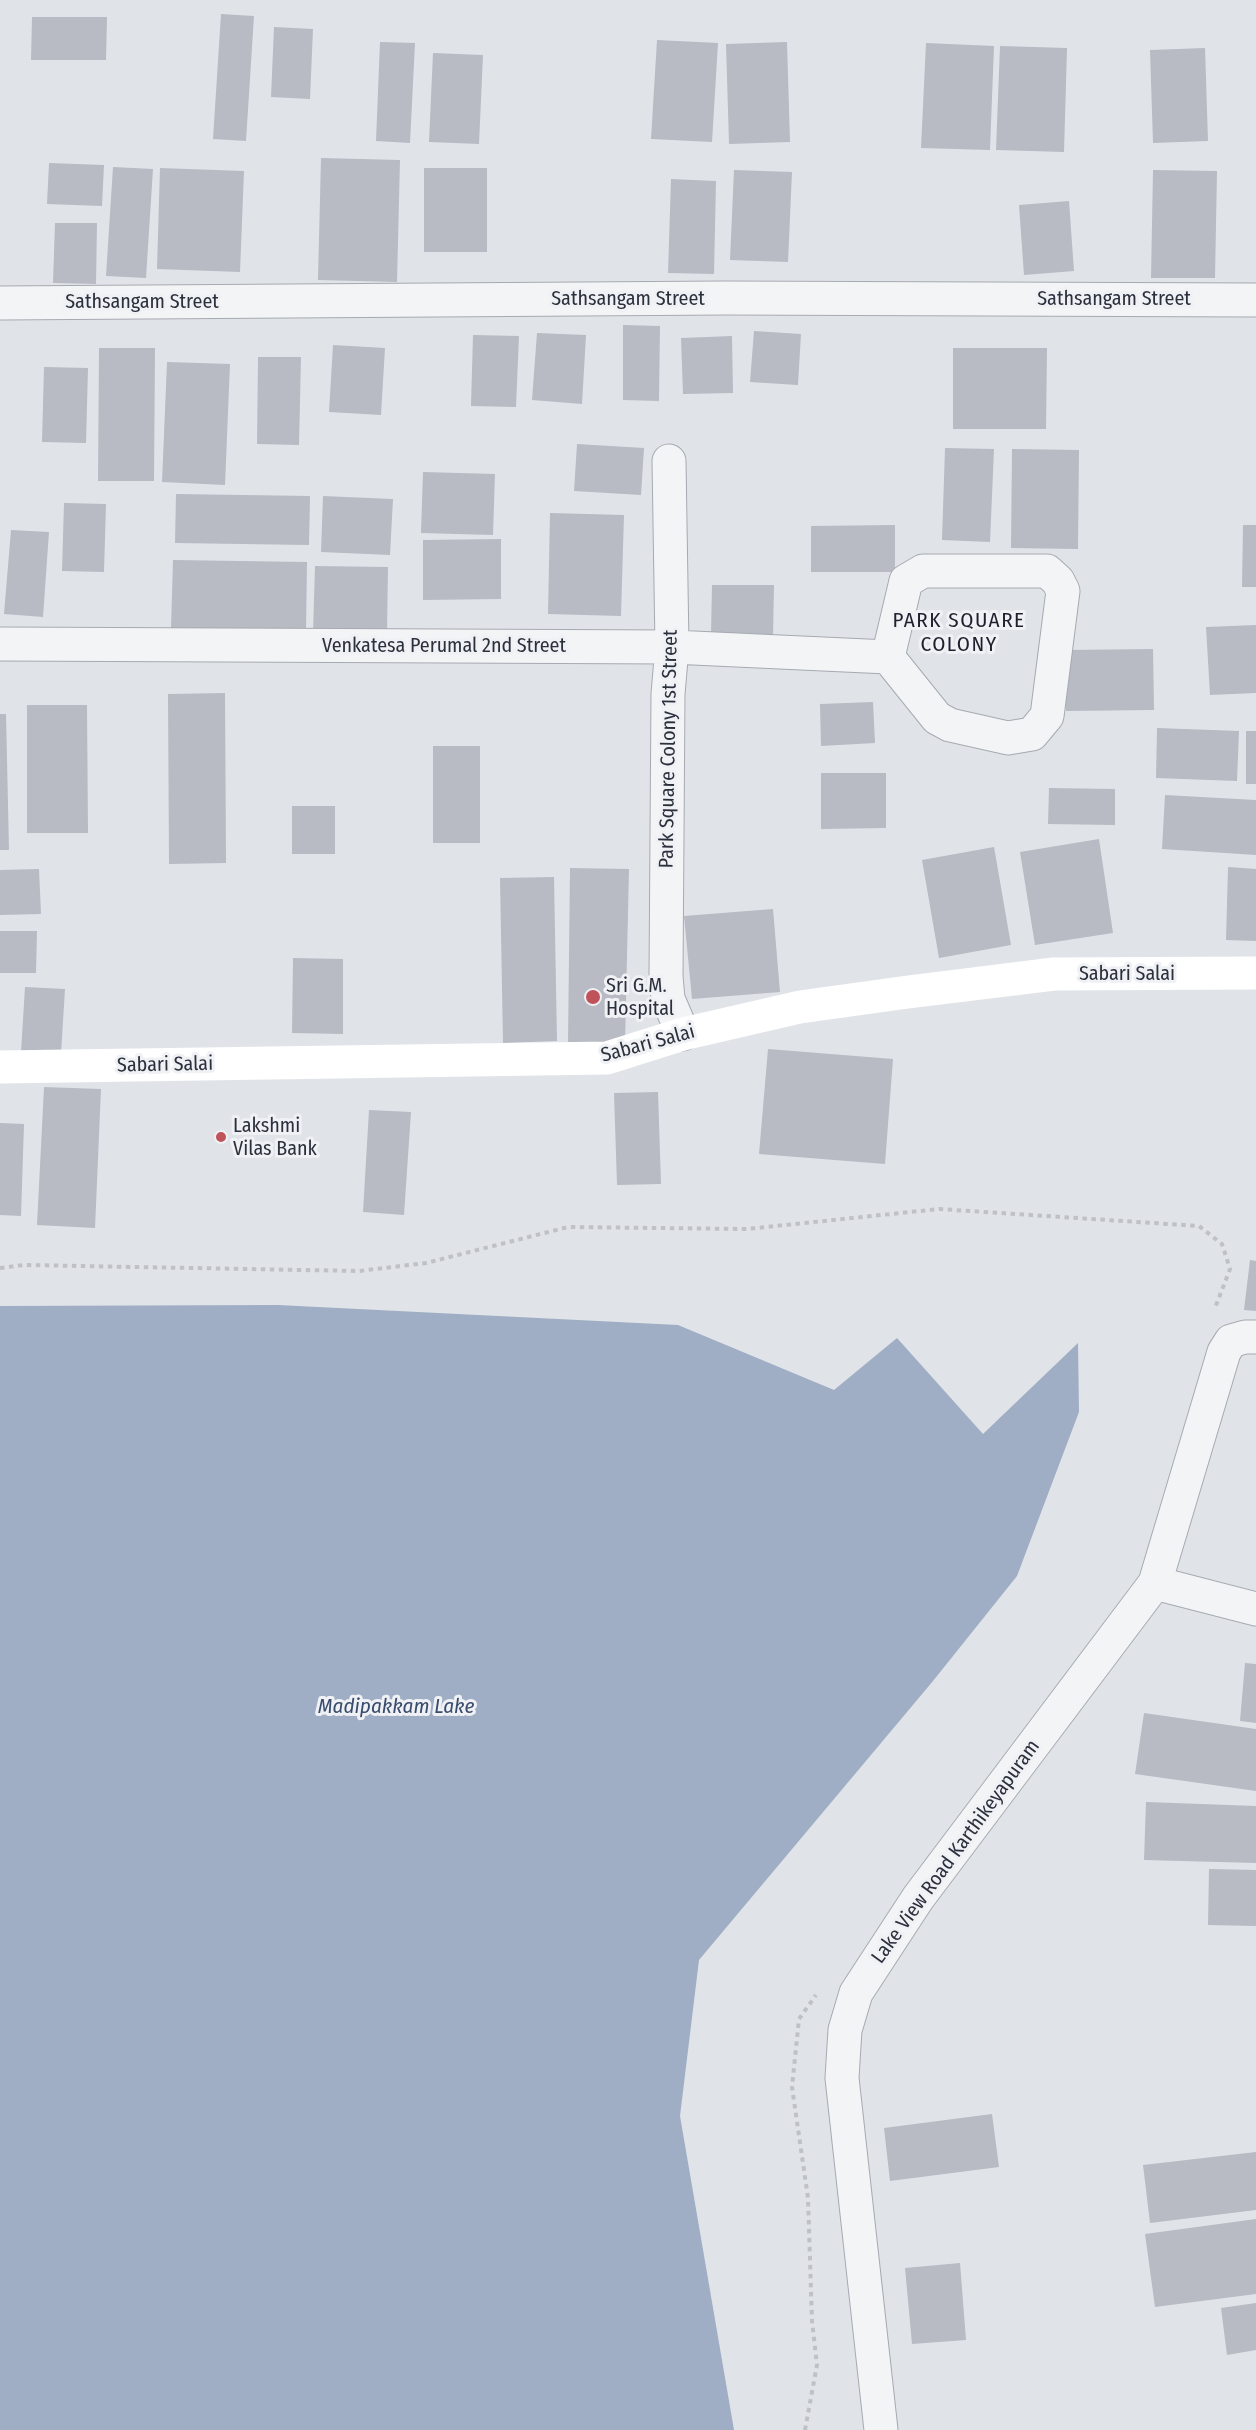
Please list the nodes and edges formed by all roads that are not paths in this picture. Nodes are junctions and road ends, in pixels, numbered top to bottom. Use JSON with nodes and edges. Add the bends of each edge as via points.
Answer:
{"nodes":[{"id":1,"x":1256,"y":300,"type":"edge"},
{"id":2,"x":0,"y":303,"type":"edge"},
{"id":3,"x":669,"y":461,"type":"dead end"},
{"id":4,"x":0,"y":644,"type":"edge"},
{"id":5,"x":672,"y":647,"type":"junction"},
{"id":6,"x":888,"y":657,"type":"junction"},
{"id":7,"x":1256,"y":973,"type":"edge"},
{"id":8,"x":683,"y":1034,"type":"junction"},
{"id":9,"x":0,"y":1067,"type":"edge"},
{"id":10,"x":1256,"y":1337,"type":"edge"},
{"id":11,"x":1155,"y":1582,"type":"junction"},
{"id":12,"x":1256,"y":1609,"type":"edge"},
{"id":13,"x":881,"y":2430,"type":"edge"}],
"edges":[{"from":1,"to":2,"type":"street","name":"Sathsangam Street","via":[[713,298]]},
{"from":3,"to":5,"type":"street","name":"Park Square Colony 1st Street"},
{"from":4,"to":5,"type":"street","name":"Venkatesa Perumal 2nd Street"},
{"from":5,"to":6,"type":"street","name":"Venkatesa Perumal 2nd Street"},
{"from":5,"to":8,"type":"street","name":"Park Square Colony 1st Street","via":[[668,694],[666,976],[668,999]]},
{"from":6,"to":6,"type":"street","via":[[906,581],[922,571],[1047,571],[1063,591],[1047,716],[1032,734],[1008,738],[950,725],[937,718]]},
{"from":7,"to":8,"type":"main road","name":"Sabari Salai","via":[[1054,974],[800,1007]]},
{"from":8,"to":9,"type":"main road","name":"Sabari Salai","via":[[607,1058]]},
{"from":10,"to":11,"type":"street","name":"Lake View Road Karthikeyapuram","via":[[1232,1341],[1224,1352]]},
{"from":11,"to":12,"type":"street"},
{"from":11,"to":13,"type":"street","name":"Lake View Road Karthikeyapuram","via":[[918,1898],[856,1993],[845,2030],[842,2078]]}]}
